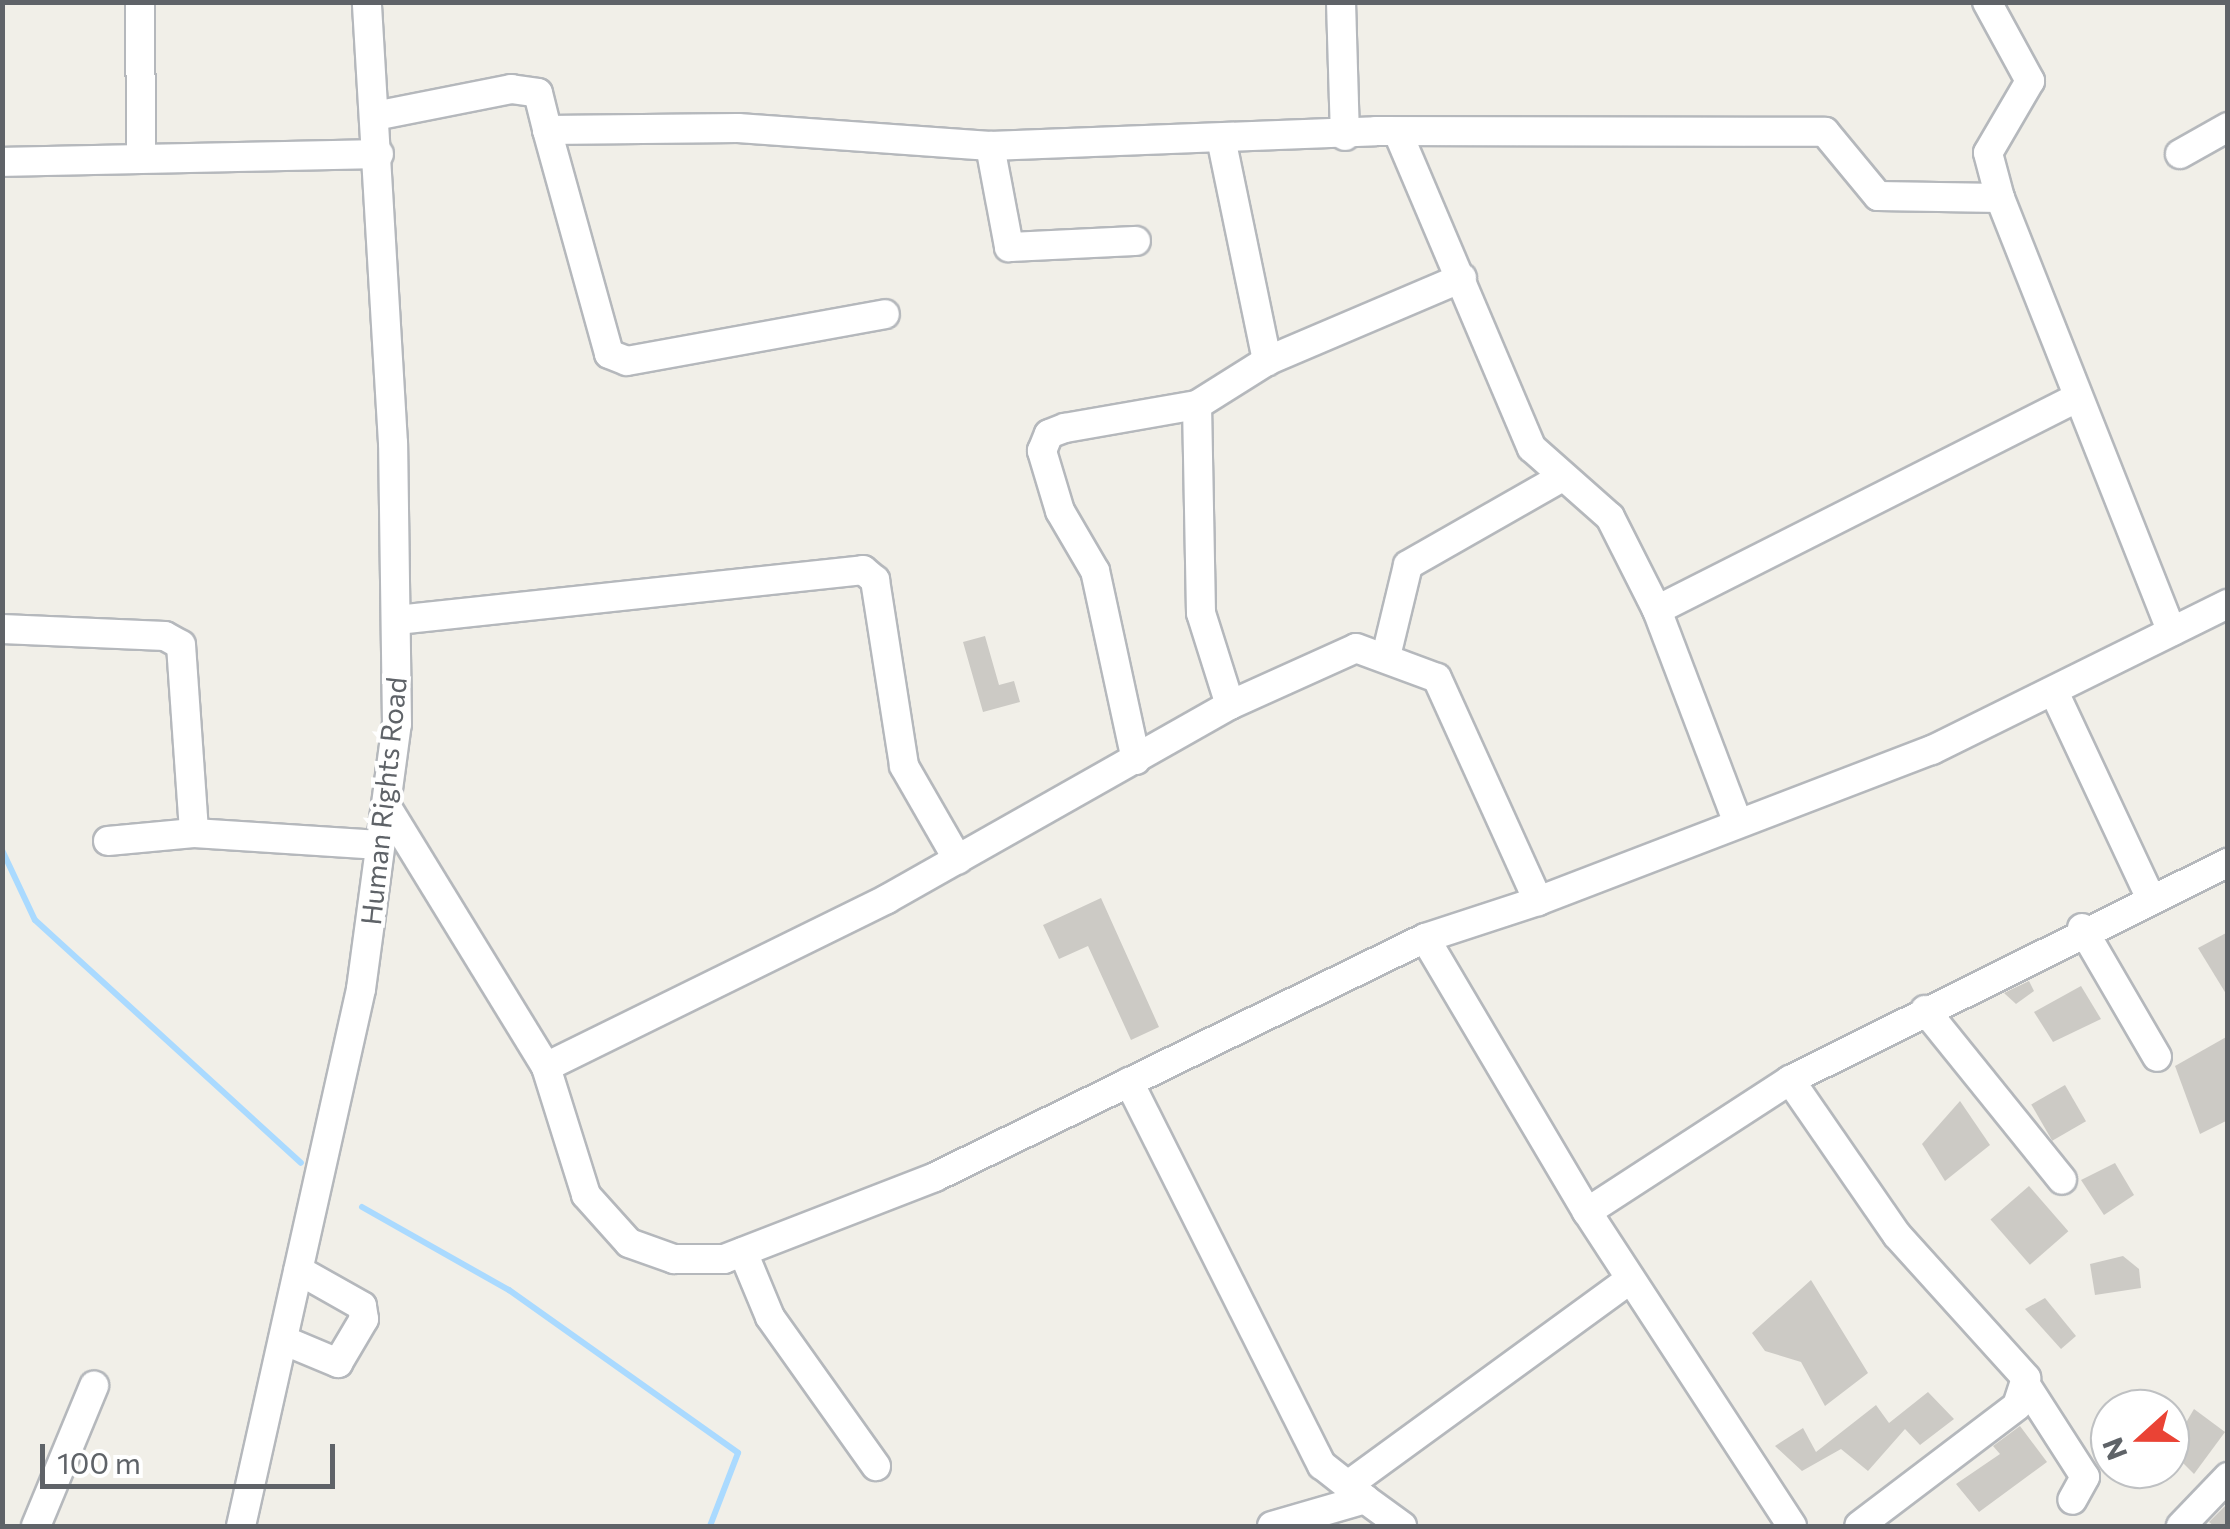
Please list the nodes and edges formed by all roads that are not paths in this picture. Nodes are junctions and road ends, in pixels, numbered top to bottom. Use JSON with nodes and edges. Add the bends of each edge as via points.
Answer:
{"nodes":[{"id":1,"x":140,"y":2,"type":"edge"},
{"id":2,"x":367,"y":2,"type":"edge"},
{"id":3,"x":1340,"y":2,"type":"edge"},
{"id":4,"x":1987,"y":2,"type":"edge"},
{"id":5,"x":375,"y":116,"type":"junction"},
{"id":6,"x":2228,"y":126,"type":"edge"},
{"id":7,"x":547,"y":130,"type":"junction"},
{"id":8,"x":1398,"y":132,"type":"junction"},
{"id":9,"x":1346,"y":136,"type":"junction"},
{"id":10,"x":1222,"y":144,"type":"junction"},
{"id":11,"x":990,"y":146,"type":"junction"},
{"id":12,"x":141,"y":154,"type":"junction"},
{"id":13,"x":379,"y":154,"type":"junction"},
{"id":14,"x":2180,"y":154,"type":"dead end"},
{"id":15,"x":2,"y":162,"type":"edge"},
{"id":16,"x":2000,"y":198,"type":"junction"},
{"id":17,"x":1136,"y":241,"type":"dead end"},
{"id":18,"x":1462,"y":278,"type":"junction"},
{"id":19,"x":886,"y":314,"type":"dead end"},
{"id":20,"x":1267,"y":361,"type":"junction"},
{"id":21,"x":2073,"y":400,"type":"junction"},
{"id":22,"x":1198,"y":405,"type":"junction"},
{"id":23,"x":1559,"y":479,"type":"junction"},
{"id":24,"x":2228,"y":604,"type":"edge"},
{"id":25,"x":1658,"y":610,"type":"junction"},
{"id":26,"x":398,"y":620,"type":"junction"},
{"id":27,"x":2,"y":629,"type":"edge"},
{"id":28,"x":2172,"y":631,"type":"junction"},
{"id":29,"x":1387,"y":652,"type":"junction"},
{"id":30,"x":2054,"y":694,"type":"junction"},
{"id":31,"x":1230,"y":705,"type":"junction"},
{"id":32,"x":1136,"y":760,"type":"junction"},
{"id":33,"x":388,"y":810,"type":"junction"},
{"id":34,"x":1737,"y":821,"type":"junction"},
{"id":35,"x":194,"y":833,"type":"junction"},
{"id":36,"x":108,"y":841,"type":"dead end"},
{"id":37,"x":380,"y":845,"type":"junction"},
{"id":38,"x":958,"y":860,"type":"junction"},
{"id":39,"x":2228,"y":863,"type":"edge"},
{"id":40,"x":2151,"y":899,"type":"junction"},
{"id":41,"x":1538,"y":901,"type":"junction"},
{"id":42,"x":2082,"y":928,"type":"junction"},
{"id":43,"x":1425,"y":938,"type":"junction"},
{"id":44,"x":1925,"y":1010,"type":"junction"},
{"id":45,"x":2157,"y":1057,"type":"dead end"},
{"id":46,"x":546,"y":1067,"type":"junction"},
{"id":47,"x":1790,"y":1080,"type":"junction"},
{"id":48,"x":1129,"y":1082,"type":"junction"},
{"id":49,"x":2062,"y":1180,"type":"dead end"},
{"id":50,"x":1587,"y":1212,"type":"junction"},
{"id":51,"x":744,"y":1252,"type":"junction"},
{"id":52,"x":298,"y":1270,"type":"junction"},
{"id":53,"x":1626,"y":1282,"type":"junction"},
{"id":54,"x":282,"y":1340,"type":"junction"},
{"id":55,"x":2026,"y":1385,"type":"junction"},
{"id":56,"x":94,"y":1386,"type":"dead end"},
{"id":57,"x":876,"y":1466,"type":"dead end"},
{"id":58,"x":2228,"y":1477,"type":"edge"},
{"id":59,"x":1356,"y":1492,"type":"junction"},
{"id":60,"x":2072,"y":1500,"type":"dead end"},
{"id":61,"x":36,"y":1526,"type":"edge"},
{"id":62,"x":241,"y":1526,"type":"edge"},
{"id":63,"x":1272,"y":1526,"type":"edge"},
{"id":64,"x":1402,"y":1526,"type":"edge"},
{"id":65,"x":1792,"y":1526,"type":"edge"},
{"id":66,"x":1859,"y":1526,"type":"edge"},
{"id":67,"x":2180,"y":1526,"type":"edge"}],
"edges":[{"from":1,"to":12,"type":"street"},
{"from":2,"to":5,"type":"street","name":"Human Rights Road"},
{"from":3,"to":9,"type":"street"},
{"from":4,"to":16,"type":"street","via":[[2030,80],[1988,152]]},
{"from":5,"to":7,"type":"street","via":[[511,88],[538,93]]},
{"from":5,"to":13,"type":"street","name":"Human Rights Road"},
{"from":6,"to":14,"type":"street"},
{"from":7,"to":11,"type":"street","via":[[738,128]]},
{"from":7,"to":19,"type":"street","via":[[609,354],[628,362]]},
{"from":8,"to":9,"type":"street"},
{"from":8,"to":16,"type":"street","via":[[1824,132],[1878,196]]},
{"from":8,"to":18,"type":"street"},
{"from":9,"to":10,"type":"street"},
{"from":10,"to":11,"type":"street"},
{"from":10,"to":20,"type":"street"},
{"from":11,"to":17,"type":"street","via":[[1010,247]]},
{"from":12,"to":13,"type":"street"},
{"from":12,"to":15,"type":"street"},
{"from":13,"to":26,"type":"street","name":"Human Rights Road"},
{"from":16,"to":21,"type":"street"},
{"from":18,"to":20,"type":"street"},
{"from":18,"to":23,"type":"street","via":[[1532,448]]},
{"from":20,"to":22,"type":"street"},
{"from":21,"to":25,"type":"street"},
{"from":21,"to":28,"type":"street"},
{"from":22,"to":31,"type":"street","via":[[1201,612]]},
{"from":22,"to":32,"type":"street","via":[[1065,428],[1048,434],[1042,451],[1060,511],[1096,571]]},
{"from":23,"to":25,"type":"street","via":[[1610,517]]},
{"from":23,"to":29,"type":"street","via":[[1408,564]]},
{"from":24,"to":28,"type":"street"},
{"from":25,"to":34,"type":"street"},
{"from":26,"to":33,"type":"street","name":"Human Rights Road"},
{"from":26,"to":38,"type":"street","via":[[863,570],[875,580],[904,766]]},
{"from":27,"to":35,"type":"street","via":[[164,636],[181,644]]},
{"from":28,"to":30,"type":"street"},
{"from":29,"to":31,"type":"street","via":[[1356,648]]},
{"from":29,"to":41,"type":"street","via":[[1437,678]]},
{"from":30,"to":34,"type":"street"},
{"from":30,"to":40,"type":"street"},
{"from":31,"to":32,"type":"street"},
{"from":32,"to":38,"type":"street"},
{"from":33,"to":37,"type":"street","name":"Human Rights Road"},
{"from":33,"to":46,"type":"street"},
{"from":34,"to":41,"type":"street"},
{"from":35,"to":36,"type":"street"},
{"from":35,"to":37,"type":"street"},
{"from":37,"to":52,"type":"street","name":"Human Rights Road","via":[[361,989]]},
{"from":38,"to":46,"type":"street"},
{"from":39,"to":40,"type":"street"},
{"from":40,"to":42,"type":"street"},
{"from":41,"to":43,"type":"street"},
{"from":42,"to":44,"type":"street"},
{"from":42,"to":45,"type":"street"},
{"from":43,"to":48,"type":"street"},
{"from":43,"to":50,"type":"street"},
{"from":44,"to":47,"type":"street"},
{"from":44,"to":49,"type":"street"},
{"from":46,"to":51,"type":"street","via":[[586,1195],[607,1224],[674,1260]]},
{"from":47,"to":50,"type":"street"},
{"from":47,"to":55,"type":"street","via":[[1897,1236]]},
{"from":48,"to":51,"type":"street","via":[[934,1177]]},
{"from":48,"to":59,"type":"street","via":[[1322,1465]]},
{"from":50,"to":53,"type":"street"},
{"from":51,"to":57,"type":"street","via":[[770,1317]]},
{"from":52,"to":54,"type":"street","name":"Human Rights Road"},
{"from":52,"to":54,"type":"street","via":[[362,1306],[364,1319],[338,1363]]},
{"from":53,"to":59,"type":"street"},
{"from":53,"to":65,"type":"street"},
{"from":54,"to":62,"type":"street","name":"Human Rights Road"},
{"from":55,"to":60,"type":"street","via":[[2085,1477]]},
{"from":55,"to":66,"type":"street","via":[[2017,1406]]},
{"from":56,"to":61,"type":"street"},
{"from":58,"to":67,"type":"street"},
{"from":59,"to":63,"type":"street"},
{"from":59,"to":64,"type":"street"}]}
